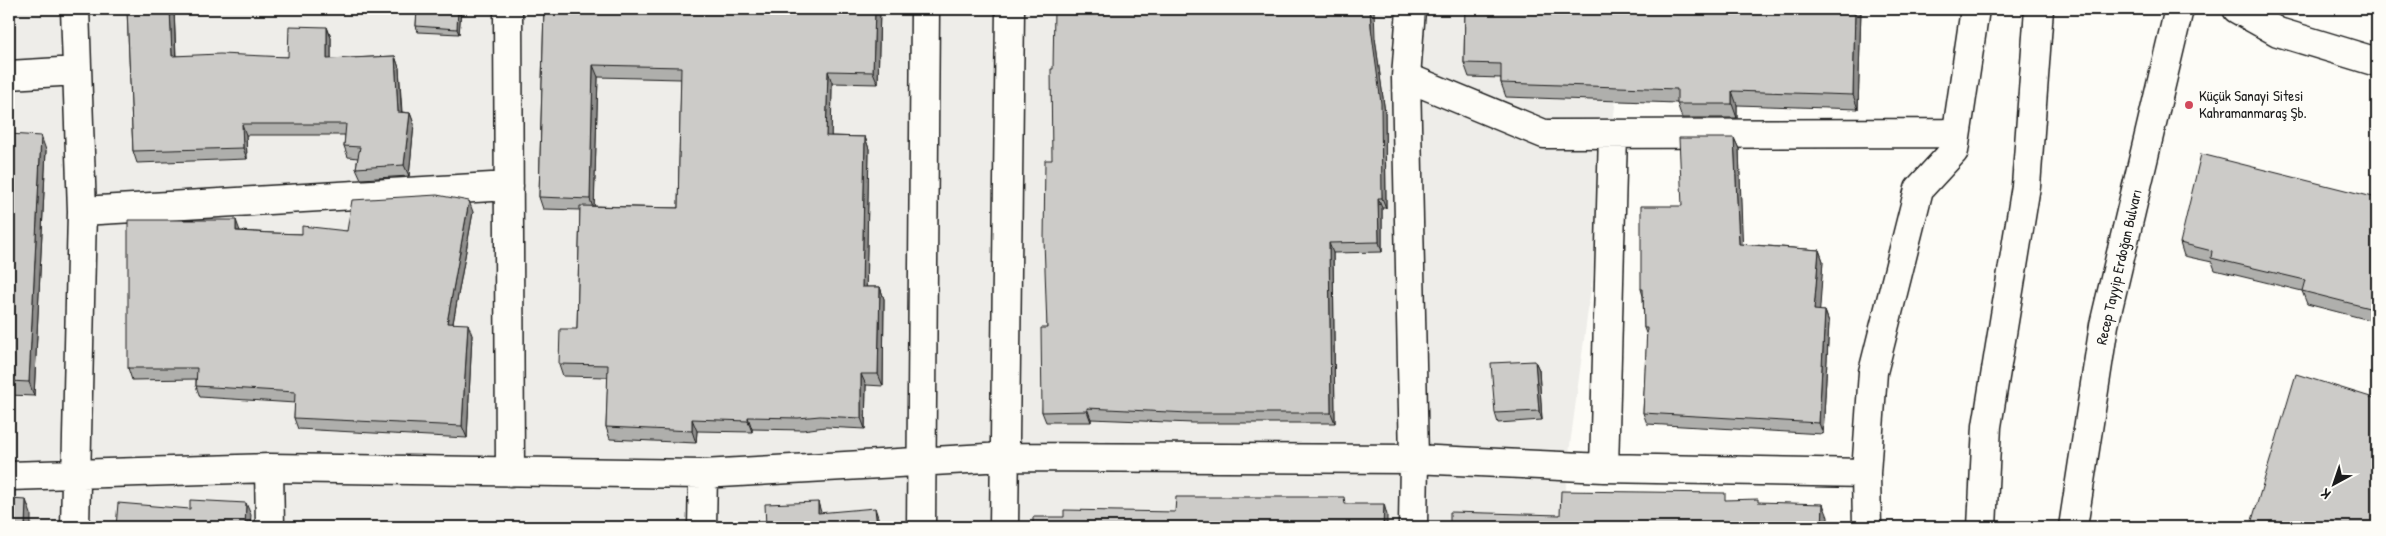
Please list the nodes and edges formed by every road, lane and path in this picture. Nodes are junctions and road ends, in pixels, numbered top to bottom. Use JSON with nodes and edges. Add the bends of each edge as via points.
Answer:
{"nodes":[{"id":1,"x":75,"y":9,"type":"edge"},
{"id":2,"x":508,"y":9,"type":"edge"},
{"id":3,"x":925,"y":9,"type":"edge"},
{"id":4,"x":1010,"y":9,"type":"edge"},
{"id":5,"x":1411,"y":9,"type":"edge"},
{"id":6,"x":1975,"y":9,"type":"edge"},
{"id":7,"x":2039,"y":9,"type":"edge"},
{"id":8,"x":2178,"y":9,"type":"edge"},
{"id":9,"x":2237,"y":9,"type":"edge"},
{"id":10,"x":2377,"y":62,"type":"edge"},
{"id":11,"x":77,"y":71,"type":"junction"},
{"id":12,"x":9,"y":75,"type":"edge"},
{"id":13,"x":1406,"y":77,"type":"junction"},
{"id":14,"x":1956,"y":133,"type":"junction"},
{"id":15,"x":1614,"y":134,"type":"junction"},
{"id":16,"x":509,"y":186,"type":"junction"},
{"id":17,"x":82,"y":211,"type":"junction"},
{"id":18,"x":1004,"y":457,"type":"junction"},
{"id":19,"x":1414,"y":459,"type":"junction"},
{"id":20,"x":921,"y":460,"type":"junction"},
{"id":21,"x":269,"y":468,"type":"junction"},
{"id":22,"x":1604,"y":468,"type":"junction"},
{"id":23,"x":510,"y":472,"type":"junction"},
{"id":24,"x":1866,"y":473,"type":"junction"},
{"id":25,"x":77,"y":474,"type":"junction"},
{"id":26,"x":703,"y":474,"type":"junction"},
{"id":27,"x":9,"y":476,"type":"edge"},
{"id":28,"x":75,"y":527,"type":"edge"},
{"id":29,"x":270,"y":527,"type":"edge"},
{"id":30,"x":702,"y":527,"type":"edge"},
{"id":31,"x":921,"y":527,"type":"edge"},
{"id":32,"x":1004,"y":527,"type":"edge"},
{"id":33,"x":1413,"y":527,"type":"edge"},
{"id":34,"x":1867,"y":527,"type":"edge"},
{"id":35,"x":1982,"y":527,"type":"edge"},
{"id":36,"x":2073,"y":527,"type":"edge"}],
"edges":[{"from":1,"to":11,"type":"street"},
{"from":2,"to":16,"type":"street"},
{"from":3,"to":20,"type":"street"},
{"from":4,"to":18,"type":"street"},
{"from":5,"to":13,"type":"street"},
{"from":6,"to":14,"type":"street"},
{"from":7,"to":35,"type":"street","via":[[2026,186],[1987,426]]},
{"from":8,"to":36,"type":"street","name":"Recep Tayyip Erdoğan Bulvarı","via":[[2104,325]]},
{"from":9,"to":10,"type":"street","via":[[2278,32]]},
{"from":11,"to":12,"type":"street"},
{"from":11,"to":17,"type":"street"},
{"from":13,"to":15,"type":"street","via":[[1544,134]]},
{"from":13,"to":19,"type":"street"},
{"from":14,"to":15,"type":"street"},
{"from":14,"to":24,"type":"street","via":[[1954,151],[1919,189],[1873,372]]},
{"from":15,"to":22,"type":"street"},
{"from":16,"to":17,"type":"street"},
{"from":16,"to":23,"type":"street"},
{"from":17,"to":25,"type":"street"},
{"from":18,"to":19,"type":"street"},
{"from":18,"to":20,"type":"street"},
{"from":18,"to":32,"type":"street"},
{"from":19,"to":22,"type":"street"},
{"from":19,"to":33,"type":"street"},
{"from":20,"to":26,"type":"street"},
{"from":20,"to":31,"type":"street"},
{"from":21,"to":23,"type":"street"},
{"from":21,"to":25,"type":"street"},
{"from":21,"to":29,"type":"street"},
{"from":22,"to":24,"type":"street"},
{"from":23,"to":26,"type":"street"},
{"from":24,"to":34,"type":"street"},
{"from":25,"to":27,"type":"street"},
{"from":25,"to":28,"type":"street"},
{"from":26,"to":30,"type":"street"}]}
